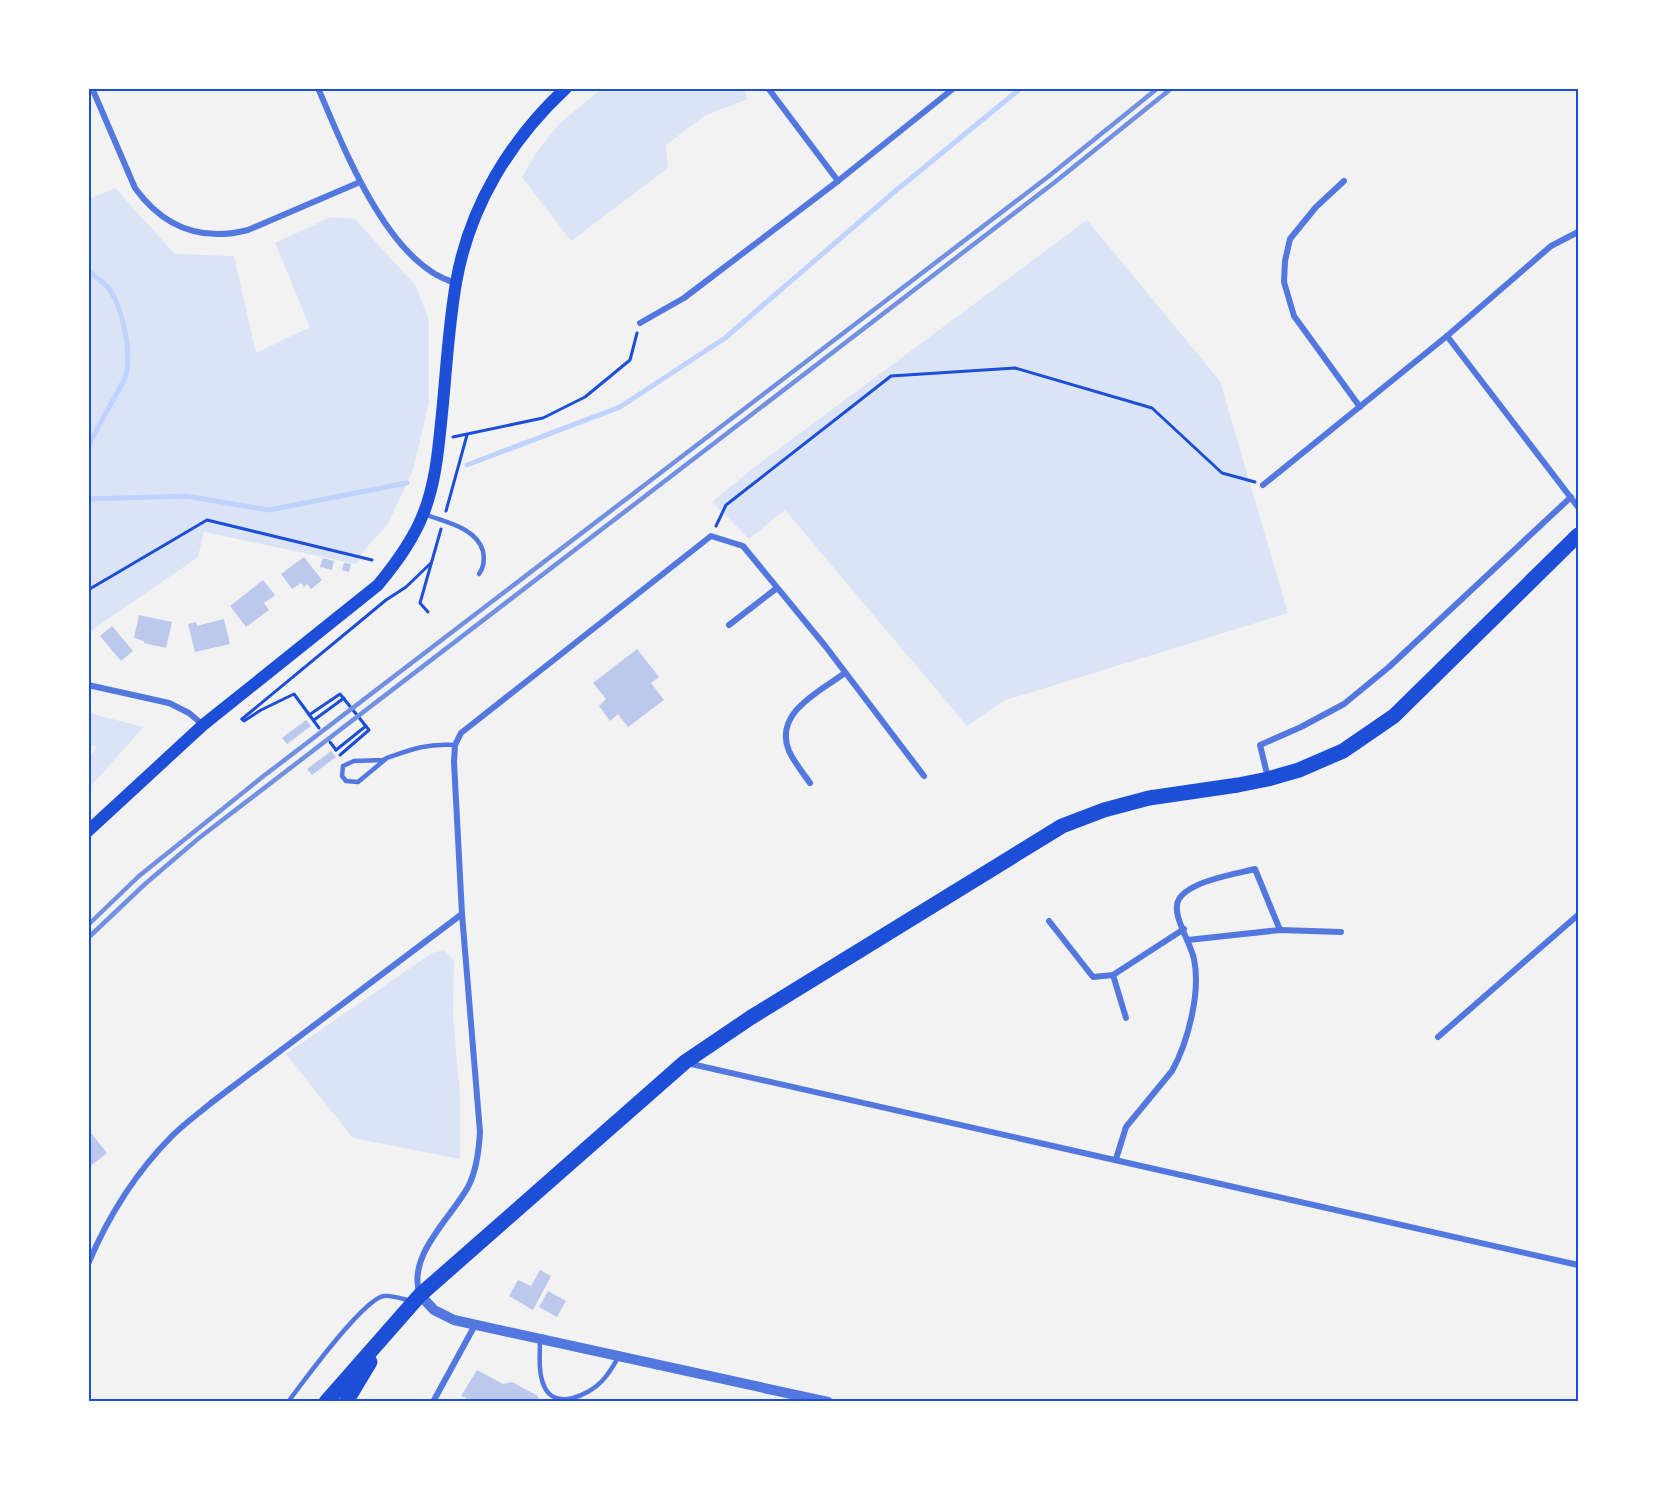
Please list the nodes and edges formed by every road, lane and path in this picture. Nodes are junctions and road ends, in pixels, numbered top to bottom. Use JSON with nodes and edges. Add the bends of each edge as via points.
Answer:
{"nodes":[{"id":1,"x":92,"y":88,"type":"edge"},
{"id":2,"x":318,"y":88,"type":"edge"},
{"id":3,"x":768,"y":88,"type":"edge"},
{"id":4,"x":954,"y":88,"type":"edge"},
{"id":5,"x":564,"y":89,"type":"edge"},
{"id":6,"x":838,"y":181,"type":"junction"},
{"id":7,"x":360,"y":182,"type":"junction"},
{"id":8,"x":1344,"y":182,"type":"dead end"},
{"id":9,"x":1578,"y":232,"type":"edge"},
{"id":10,"x":456,"y":283,"type":"junction"},
{"id":11,"x":640,"y":323,"type":"joint"},
{"id":12,"x":1447,"y":336,"type":"junction"},
{"id":13,"x":1360,"y":406,"type":"junction"},
{"id":14,"x":440,"y":438,"type":"junction"},
{"id":15,"x":1263,"y":484,"type":"joint"},
{"id":16,"x":1570,"y":497,"type":"junction"},
{"id":17,"x":1578,"y":507,"type":"edge"},
{"id":18,"x":423,"y":514,"type":"junction"},
{"id":19,"x":1578,"y":535,"type":"edge"},
{"id":20,"x":711,"y":536,"type":"junction"},
{"id":21,"x":372,"y":560,"type":"dead end"},
{"id":22,"x":430,"y":563,"type":"dead end"},
{"id":23,"x":479,"y":574,"type":"dead end"},
{"id":24,"x":777,"y":588,"type":"junction"},
{"id":25,"x":88,"y":590,"type":"edge"},
{"id":26,"x":729,"y":625,"type":"dead end"},
{"id":27,"x":845,"y":673,"type":"junction"},
{"id":28,"x":88,"y":685,"type":"edge"},
{"id":29,"x":344,"y":698,"type":"junction"},
{"id":30,"x":309,"y":715,"type":"junction"},
{"id":31,"x":313,"y":720,"type":"junction"},
{"id":32,"x":203,"y":725,"type":"junction"},
{"id":33,"x":366,"y":726,"type":"junction"},
{"id":34,"x":319,"y":728,"type":"dead end"},
{"id":35,"x":330,"y":741,"type":"dead end"},
{"id":36,"x":455,"y":745,"type":"junction"},
{"id":37,"x":336,"y":750,"type":"junction"},
{"id":38,"x":340,"y":754,"type":"junction"},
{"id":39,"x":387,"y":758,"type":"junction"},
{"id":40,"x":346,"y":763,"type":"junction"},
{"id":41,"x":924,"y":776,"type":"dead end"},
{"id":42,"x":1268,"y":779,"type":"junction"},
{"id":43,"x":810,"y":783,"type":"dead end"},
{"id":44,"x":88,"y":831,"type":"edge"},
{"id":45,"x":462,"y":914,"type":"junction"},
{"id":46,"x":1578,"y":915,"type":"edge"},
{"id":47,"x":1049,"y":921,"type":"dead end"},
{"id":48,"x":1184,"y":929,"type":"junction"},
{"id":49,"x":1280,"y":930,"type":"junction"},
{"id":50,"x":1341,"y":932,"type":"dead end"},
{"id":51,"x":1188,"y":940,"type":"junction"},
{"id":52,"x":1113,"y":975,"type":"junction"},
{"id":53,"x":1126,"y":1018,"type":"dead end"},
{"id":54,"x":1438,"y":1037,"type":"dead end"},
{"id":55,"x":685,"y":1062,"type":"junction"},
{"id":56,"x":1116,"y":1159,"type":"junction"},
{"id":57,"x":88,"y":1264,"type":"edge"},
{"id":58,"x":1578,"y":1265,"type":"edge"},
{"id":59,"x":417,"y":1298,"type":"junction"},
{"id":60,"x":397,"y":1322,"type":"junction"},
{"id":61,"x":475,"y":1325,"type":"junction"},
{"id":62,"x":540,"y":1340,"type":"junction"},
{"id":63,"x":618,"y":1357,"type":"junction"},
{"id":64,"x":288,"y":1401,"type":"edge"},
{"id":65,"x":326,"y":1401,"type":"edge"},
{"id":66,"x":345,"y":1401,"type":"edge"},
{"id":67,"x":432,"y":1401,"type":"edge"},
{"id":68,"x":828,"y":1401,"type":"edge"}],
"edges":[{"from":1,"to":7,"type":"street","via":[[135,188],[158,214],[190,231],[230,235],[248,230]]},
{"from":2,"to":7,"type":"street"},
{"from":3,"to":6,"type":"street"},
{"from":4,"to":6,"type":"street"},
{"from":5,"to":10,"type":"main road","via":[[493,177],[471,228]]},
{"from":6,"to":11,"type":"street","via":[[684,298]]},
{"from":7,"to":10,"type":"street","via":[[414,260],[442,279]]},
{"from":8,"to":13,"type":"street","via":[[1316,207],[1290,239],[1284,282],[1294,316]]},
{"from":9,"to":12,"type":"street","via":[[1551,246]]},
{"from":10,"to":14,"type":"main road"},
{"from":11,"to":14,"type":"path","via":[[630,360],[585,398],[543,418]]},
{"from":12,"to":13,"type":"street"},
{"from":12,"to":16,"type":"street"},
{"from":13,"to":15,"type":"street"},
{"from":14,"to":18,"type":"main road","via":[[434,479]]},
{"from":15,"to":20,"type":"path","via":[[1222,473],[1152,408],[1016,368],[891,376],[726,505]]},
{"from":16,"to":17,"type":"street"},
{"from":16,"to":42,"type":"street","via":[[1389,667],[1344,704],[1260,745]]},
{"from":18,"to":23,"type":"lane","via":[[475,536],[484,557]]},
{"from":18,"to":32,"type":"main road","via":[[399,558],[378,585]]},
{"from":19,"to":42,"type":"main road","via":[[1394,716],[1343,751]]},
{"from":20,"to":24,"type":"street","via":[[743,546]]},
{"from":20,"to":36,"type":"street","via":[[467,728]]},
{"from":21,"to":25,"type":"path","via":[[207,520]]},
{"from":22,"to":30,"type":"path","via":[[406,588],[386,600],[242,719],[244,722],[294,694]]},
{"from":24,"to":26,"type":"street"},
{"from":24,"to":27,"type":"street"},
{"from":27,"to":41,"type":"street"},
{"from":27,"to":43,"type":"street","via":[[796,709],[788,724],[790,752]]},
{"from":28,"to":32,"type":"street","via":[[169,703]]},
{"from":29,"to":30,"type":"path","via":[[340,694]]},
{"from":29,"to":31,"type":"path"},
{"from":29,"to":33,"type":"path"},
{"from":30,"to":31,"type":"path"},
{"from":31,"to":34,"type":"path"},
{"from":32,"to":44,"type":"main road"},
{"from":33,"to":37,"type":"path"},
{"from":33,"to":38,"type":"path","via":[[369,730]]},
{"from":35,"to":37,"type":"path"},
{"from":36,"to":39,"type":"lane","via":[[428,744]]},
{"from":36,"to":45,"type":"street"},
{"from":37,"to":38,"type":"path"},
{"from":38,"to":40,"type":"path"},
{"from":39,"to":40,"type":"lane"},
{"from":39,"to":40,"type":"lane","via":[[354,783],[342,776]]},
{"from":42,"to":55,"type":"main road","via":[[1149,798],[1062,826],[760,1011]]},
{"from":45,"to":57,"type":"street","via":[[172,1135],[123,1196]]},
{"from":45,"to":59,"type":"street","via":[[479,1148],[468,1186],[420,1262],[416,1273]]},
{"from":46,"to":54,"type":"street"},
{"from":47,"to":52,"type":"street","via":[[1093,977]]},
{"from":48,"to":49,"type":"street","via":[[1176,907],[1186,891],[1255,869]]},
{"from":48,"to":51,"type":"street"},
{"from":48,"to":52,"type":"street"},
{"from":49,"to":50,"type":"street"},
{"from":49,"to":51,"type":"street"},
{"from":51,"to":56,"type":"street","via":[[1196,986],[1183,1047],[1172,1071],[1126,1127]]},
{"from":52,"to":53,"type":"street"},
{"from":55,"to":56,"type":"street"},
{"from":55,"to":59,"type":"main road"},
{"from":56,"to":58,"type":"street"},
{"from":59,"to":60,"type":"main road"},
{"from":59,"to":61,"type":"street","via":[[440,1314]]},
{"from":59,"to":64,"type":"lane","via":[[385,1296],[374,1301],[339,1337]]},
{"from":60,"to":65,"type":"main road"},
{"from":60,"to":66,"type":"main road"},
{"from":61,"to":62,"type":"street"},
{"from":61,"to":67,"type":"street"},
{"from":62,"to":63,"type":"street"},
{"from":62,"to":63,"type":"lane","via":[[544,1388],[553,1397],[568,1400],[602,1382]]},
{"from":63,"to":68,"type":"street"}]}
